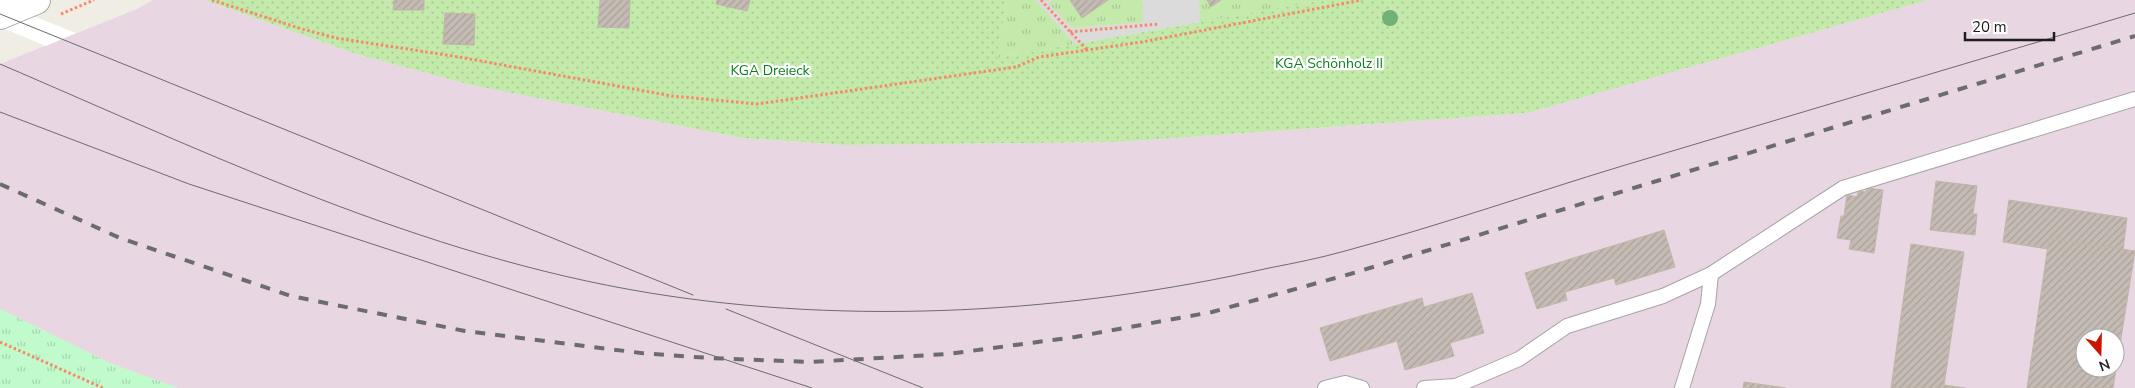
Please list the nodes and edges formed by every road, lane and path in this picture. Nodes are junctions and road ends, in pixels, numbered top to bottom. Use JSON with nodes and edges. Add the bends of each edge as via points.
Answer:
{"nodes":[{"id":1,"x":36,"y":0,"type":"edge"},
{"id":2,"x":212,"y":0,"type":"edge"},
{"id":3,"x":1040,"y":0,"type":"edge"},
{"id":4,"x":1362,"y":0,"type":"edge"},
{"id":5,"x":0,"y":15,"type":"edge"},
{"id":6,"x":1159,"y":24,"type":"dead end"},
{"id":7,"x":1070,"y":32,"type":"junction"},
{"id":8,"x":1088,"y":51,"type":"junction"},
{"id":9,"x":2135,"y":99,"type":"edge"},
{"id":10,"x":1711,"y":274,"type":"junction"},
{"id":11,"x":0,"y":342,"type":"edge"},
{"id":12,"x":1457,"y":387,"type":"edge"},
{"id":13,"x":103,"y":388,"type":"edge"},
{"id":14,"x":1324,"y":388,"type":"edge"},
{"id":15,"x":1362,"y":388,"type":"edge"},
{"id":16,"x":1424,"y":388,"type":"edge"},
{"id":17,"x":1682,"y":388,"type":"edge"}],
"edges":[{"from":1,"to":5,"type":"street"},
{"from":2,"to":8,"type":"path","via":[[336,38],[672,96],[757,104],[1016,67],[1039,58]]},
{"from":3,"to":7,"type":"path"},
{"from":4,"to":8,"type":"path"},
{"from":6,"to":7,"type":"path"},
{"from":7,"to":8,"type":"path"},
{"from":9,"to":10,"type":"lane","via":[[1843,188]]},
{"from":10,"to":12,"type":"lane","via":[[1663,296],[1567,326],[1519,359]]},
{"from":10,"to":17,"type":"lane","via":[[1708,304]]},
{"from":11,"to":13,"type":"path"},
{"from":12,"to":16,"type":"lane"},
{"from":14,"to":15,"type":"lane","via":[[1345,384]]}]}
